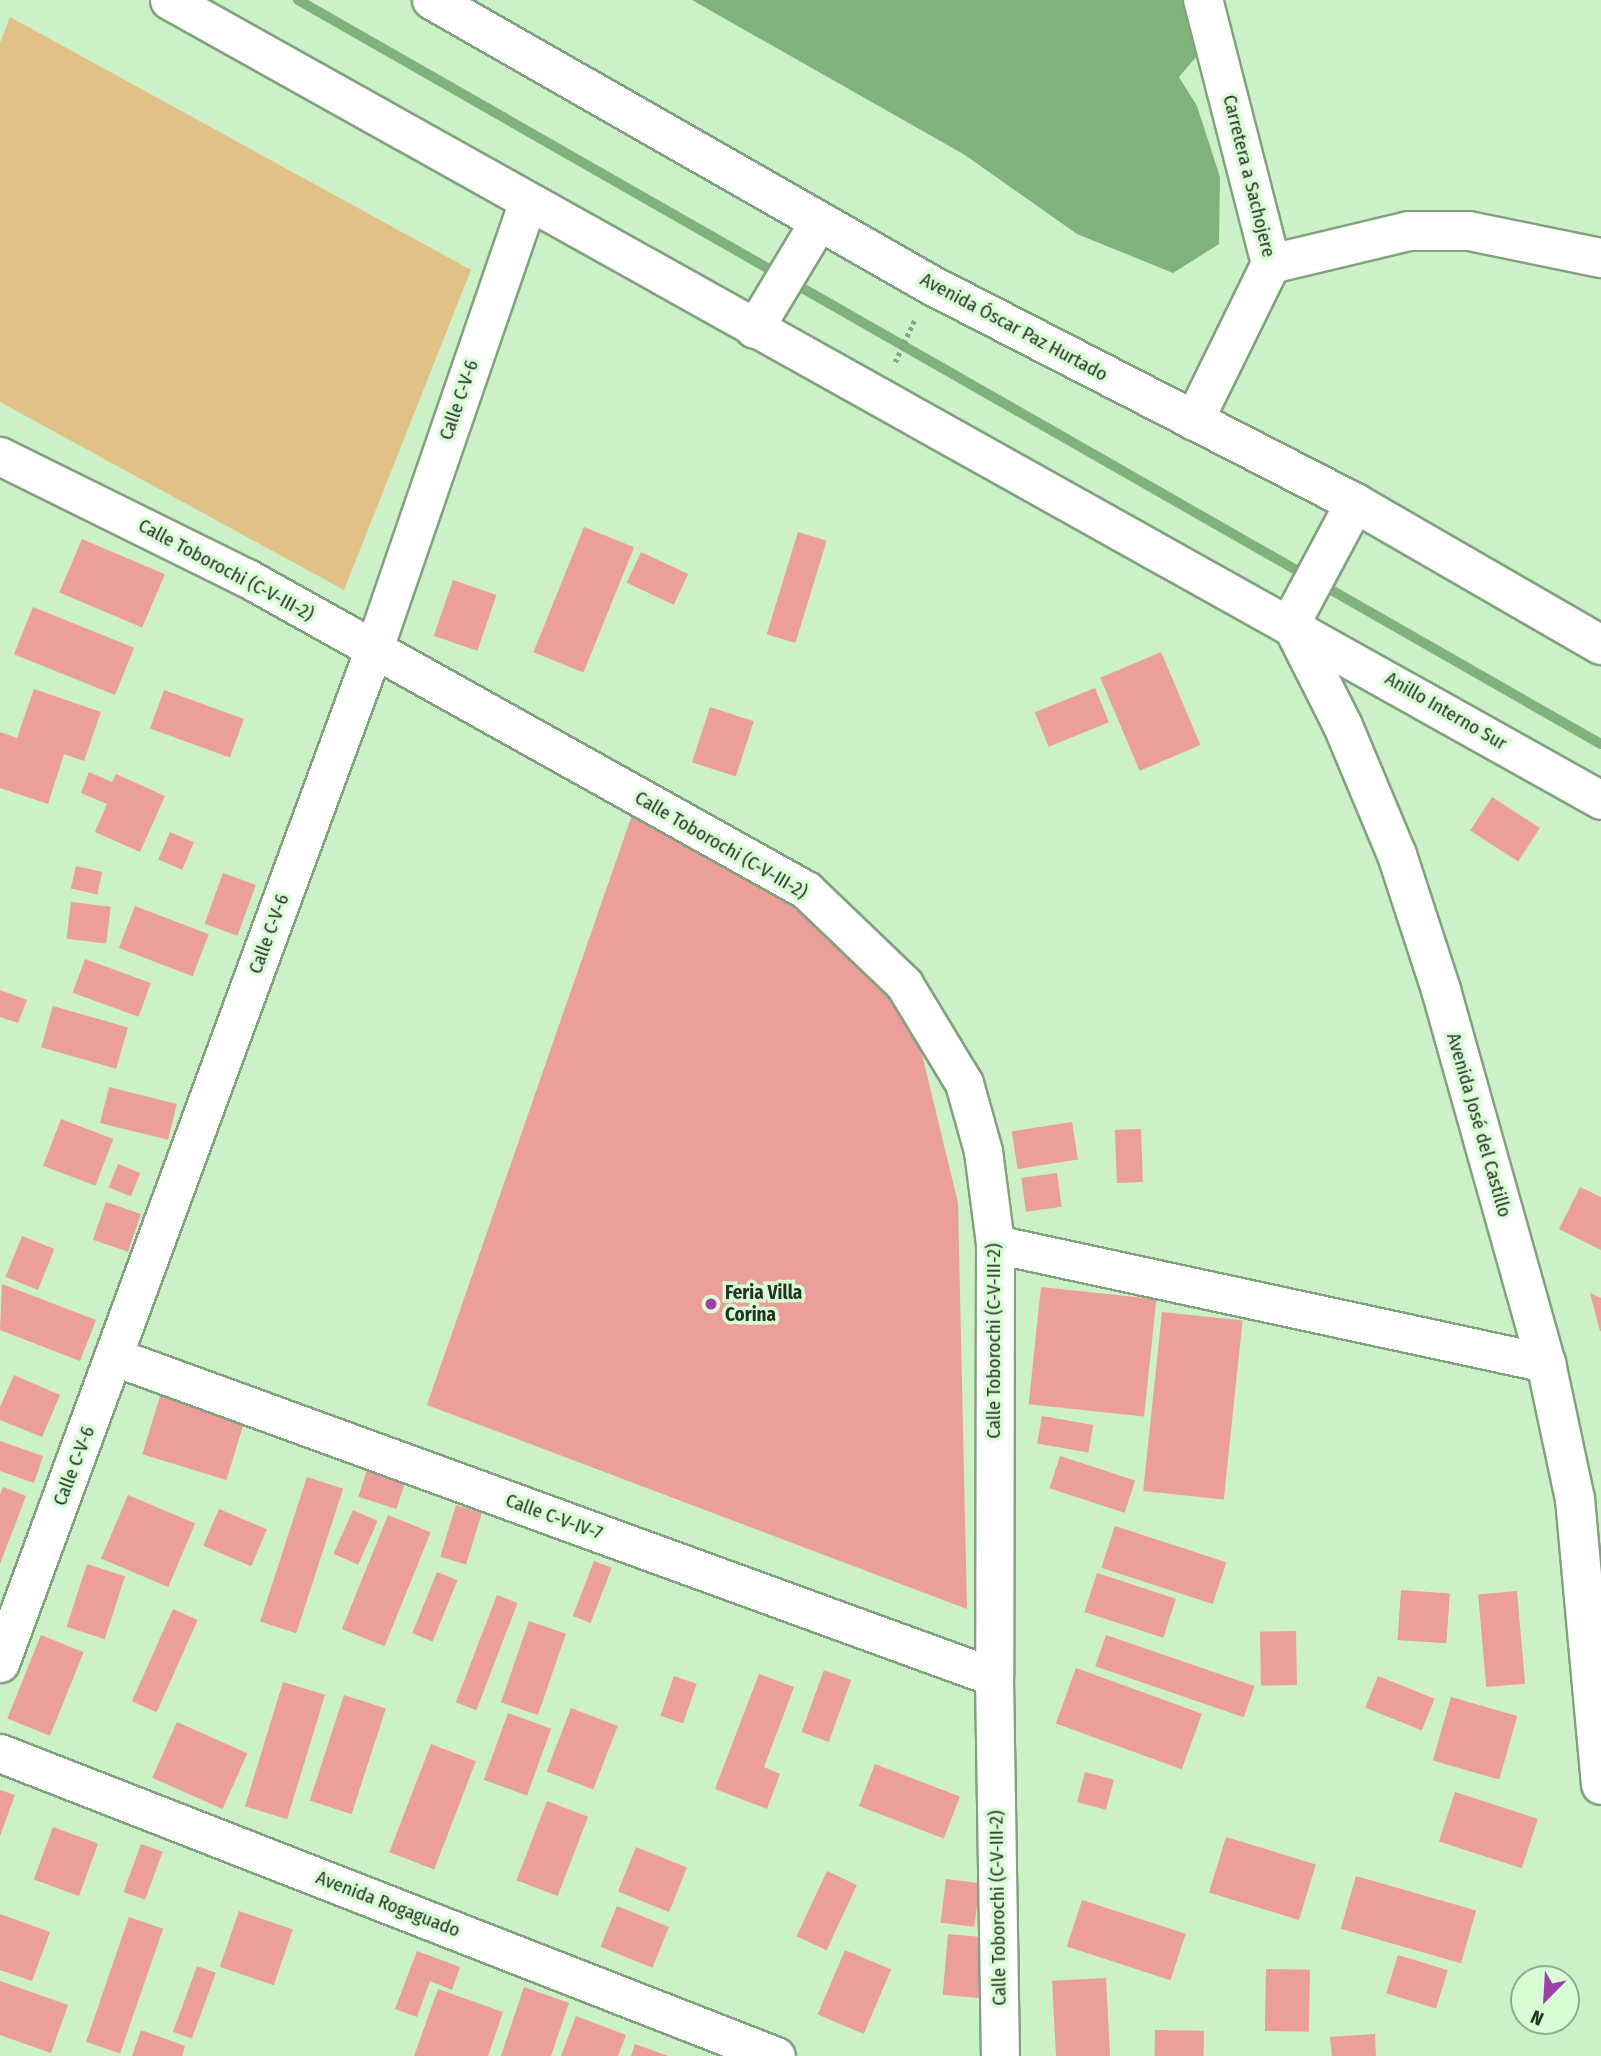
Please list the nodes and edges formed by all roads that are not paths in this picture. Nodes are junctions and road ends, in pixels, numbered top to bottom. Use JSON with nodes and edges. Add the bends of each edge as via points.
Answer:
{"nodes":[{"id":1,"x":169,"y":0,"type":"edge"},
{"id":2,"x":432,"y":0,"type":"edge"},
{"id":3,"x":1203,"y":0,"type":"edge"},
{"id":4,"x":528,"y":202,"type":"junction"},
{"id":5,"x":818,"y":221,"type":"junction"},
{"id":6,"x":1601,"y":258,"type":"edge"},
{"id":7,"x":1272,"y":264,"type":"junction"},
{"id":8,"x":768,"y":306,"type":"junction"},
{"id":9,"x":1194,"y":421,"type":"junction"},
{"id":10,"x":0,"y":457,"type":"edge"},
{"id":11,"x":1354,"y":503,"type":"junction"},
{"id":12,"x":1291,"y":623,"type":"junction"},
{"id":13,"x":1601,"y":645,"type":"edge"},
{"id":14,"x":373,"y":651,"type":"junction"},
{"id":15,"x":1601,"y":800,"type":"edge"},
{"id":16,"x":995,"y":1244,"type":"junction"},
{"id":17,"x":115,"y":1357,"type":"junction"},
{"id":18,"x":1546,"y":1363,"type":"junction"},
{"id":19,"x":1588,"y":1504,"type":"edge"},
{"id":20,"x":0,"y":1663,"type":"edge"},
{"id":21,"x":994,"y":1677,"type":"junction"},
{"id":22,"x":0,"y":1753,"type":"edge"},
{"id":23,"x":1601,"y":1785,"type":"edge"},
{"id":24,"x":776,"y":2056,"type":"edge"},
{"id":25,"x":1000,"y":2056,"type":"edge"}],
"edges":[{"from":1,"to":4,"type":"street","name":"Anillo Interno Sur"},
{"from":2,"to":5,"type":"main road","name":"Avenida Óscar Paz Hurtado"},
{"from":3,"to":7,"type":"main road","name":"Carretera a Sachojere"},
{"from":4,"to":8,"type":"street","name":"Anillo Interno Sur"},
{"from":4,"to":14,"type":"street","name":"Calle C-V-6"},
{"from":5,"to":8,"type":"street"},
{"from":5,"to":9,"type":"main road","name":"Avenida Óscar Paz Hurtado"},
{"from":6,"to":7,"type":"main road","via":[[1469,231],[1409,231]]},
{"from":7,"to":9,"type":"main road","name":"Carretera a Sachojere"},
{"from":8,"to":12,"type":"street","name":"Anillo Interno Sur","via":[[878,397]]},
{"from":9,"to":11,"type":"main road","name":"Avenida Óscar Paz Hurtado"},
{"from":10,"to":14,"type":"street","name":"Calle Toborochi (C-V-III-2)","via":[[247,578]]},
{"from":11,"to":12,"type":"main road"},
{"from":11,"to":13,"type":"main road","name":"Avenida Óscar Paz Hurtado"},
{"from":12,"to":15,"type":"street","name":"Anillo Interno Sur"},
{"from":12,"to":18,"type":"main road","name":"Avenida José del Castillo","via":[[1343,726],[1397,855],[1441,990]]},
{"from":14,"to":16,"type":"street","name":"Calle Toborochi (C-V-III-2)","via":[[806,890],[904,984],[964,1083],[983,1151]]},
{"from":14,"to":17,"type":"street","name":"Calle C-V-6"},
{"from":16,"to":18,"type":"street"},
{"from":16,"to":21,"type":"street","name":"Calle Toborochi (C-V-III-2)"},
{"from":17,"to":20,"type":"street","name":"Calle C-V-6"},
{"from":17,"to":21,"type":"street","name":"Calle C-V-IV-7"},
{"from":18,"to":19,"type":"main road","name":"Avenida José del Castillo"},
{"from":19,"to":23,"type":"main road","name":"Avenida José del Castillo"},
{"from":21,"to":25,"type":"street","name":"Calle Toborochi (C-V-III-2)"},
{"from":22,"to":24,"type":"street","name":"Avenida Rogaguado"}]}
